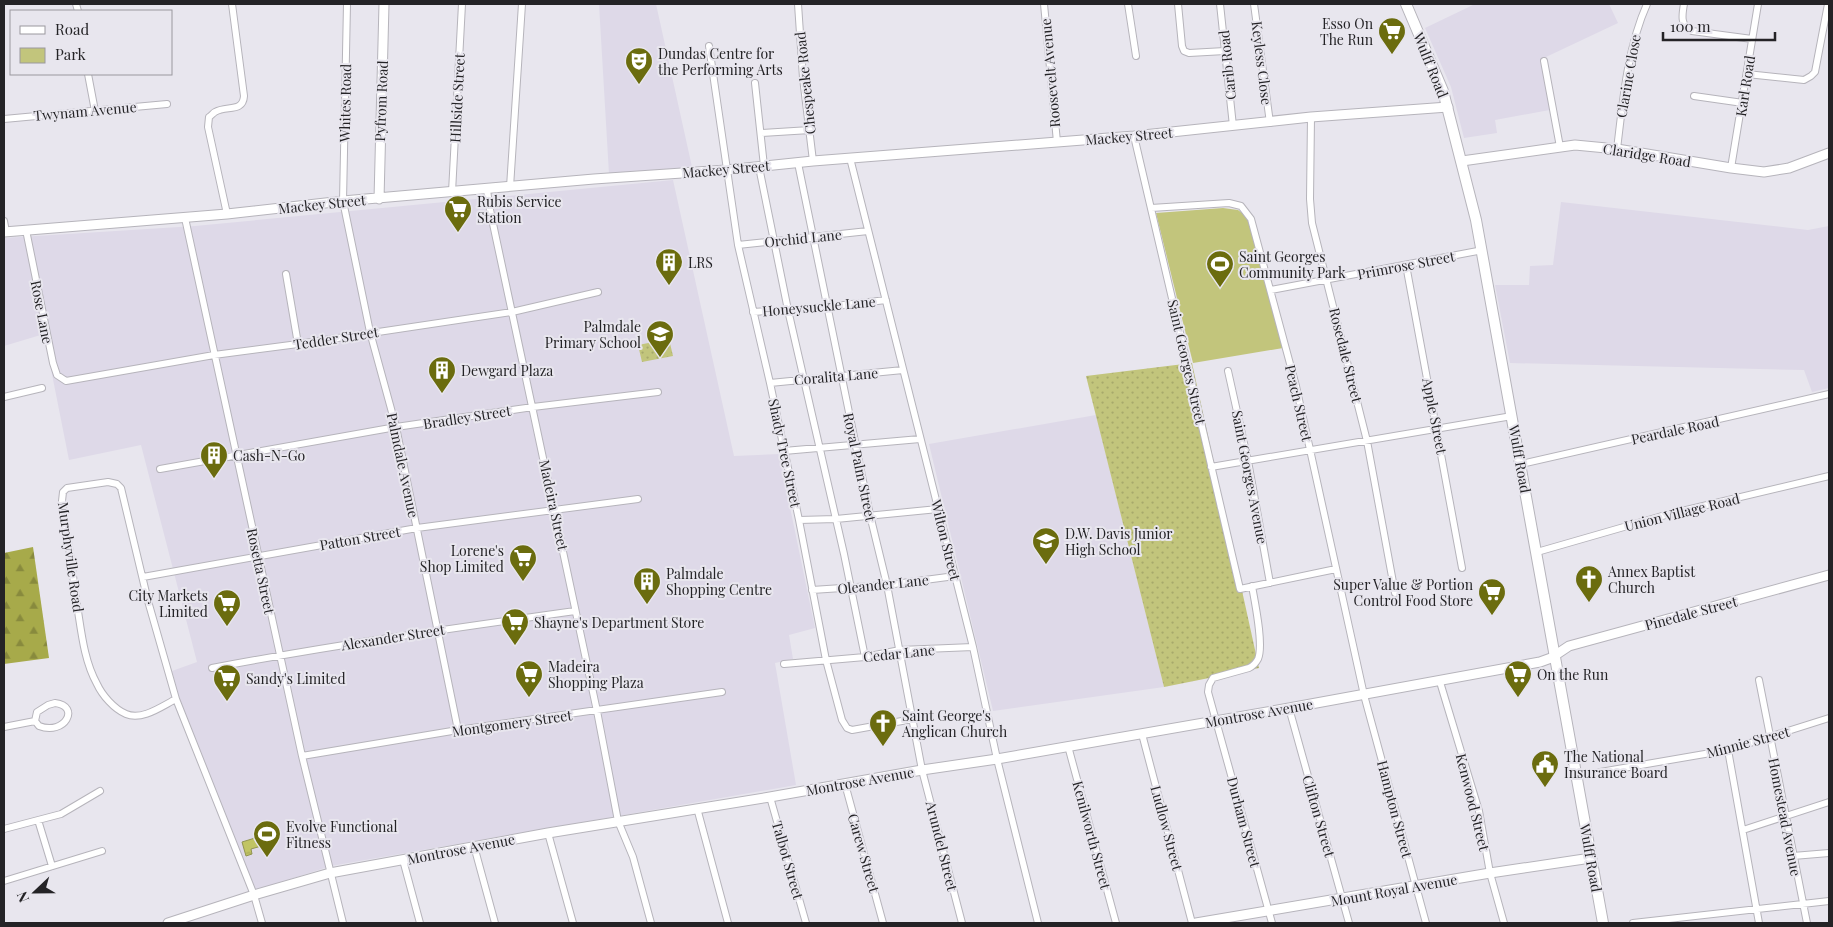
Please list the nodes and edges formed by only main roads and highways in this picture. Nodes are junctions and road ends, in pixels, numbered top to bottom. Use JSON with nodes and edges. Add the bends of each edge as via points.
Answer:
{"nodes":[{"id":1,"x":1406,"y":4,"type":"edge"},
{"id":2,"x":1603,"y":923,"type":"edge"}],
"edges":[{"from":1,"to":2,"type":"main road","name":"Wulff Road","via":[[1444,91],[1483,250]]}]}
